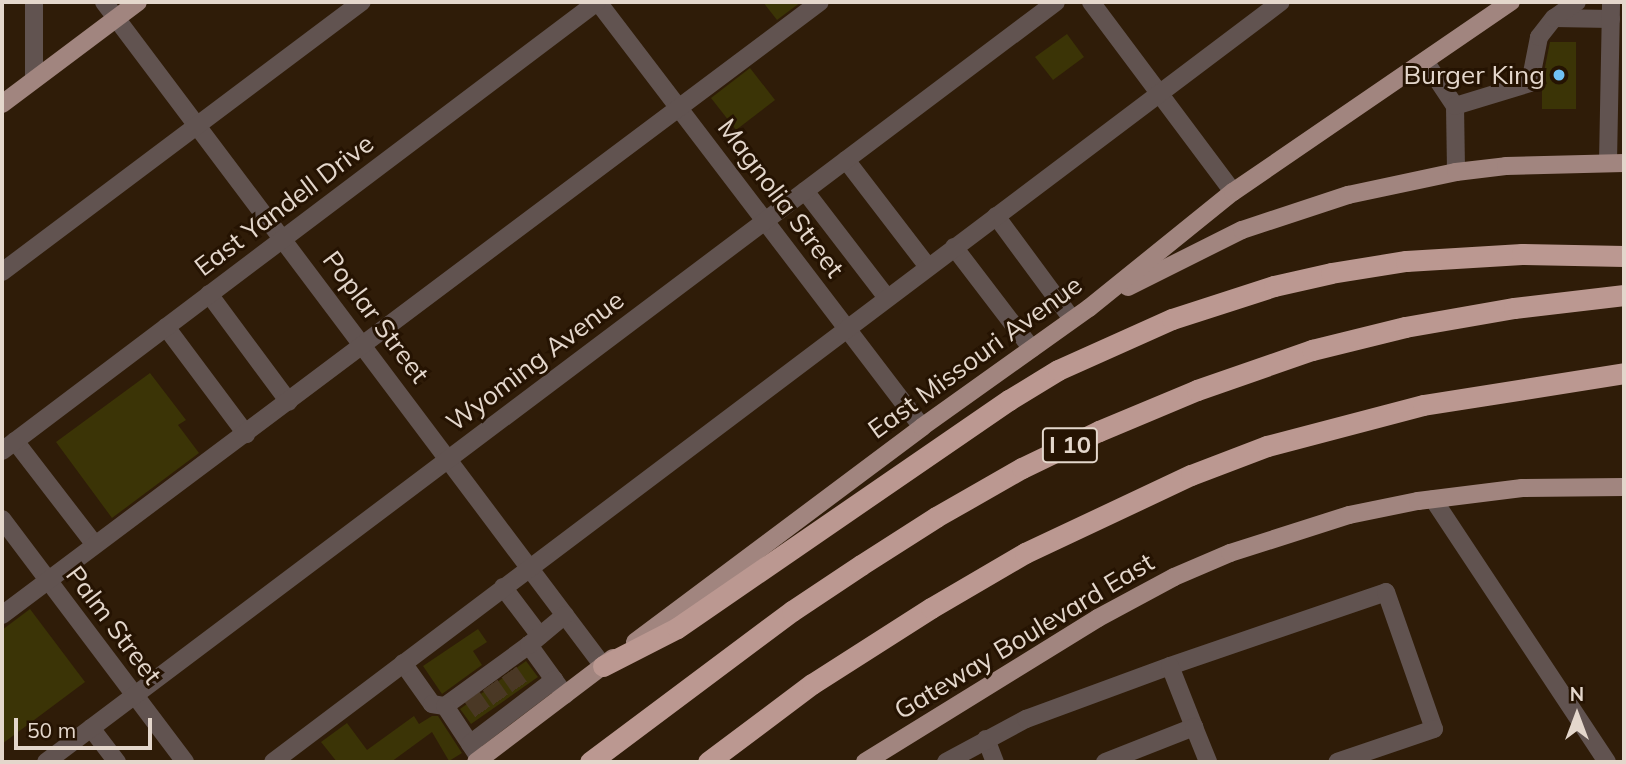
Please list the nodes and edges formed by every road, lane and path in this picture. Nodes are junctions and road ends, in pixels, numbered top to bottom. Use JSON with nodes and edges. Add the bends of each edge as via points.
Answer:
{"nodes":[{"id":1,"x":34,"y":2,"type":"edge"},
{"id":2,"x":104,"y":2,"type":"edge"},
{"id":3,"x":138,"y":2,"type":"edge"},
{"id":4,"x":362,"y":2,"type":"edge"},
{"id":5,"x":597,"y":2,"type":"edge"},
{"id":6,"x":820,"y":2,"type":"edge"},
{"id":7,"x":1056,"y":2,"type":"edge"},
{"id":8,"x":1091,"y":2,"type":"edge"},
{"id":9,"x":1281,"y":2,"type":"edge"},
{"id":10,"x":1511,"y":2,"type":"edge"},
{"id":11,"x":1577,"y":2,"type":"edge"},
{"id":12,"x":1611,"y":10,"type":"edge"},
{"id":13,"x":116,"y":18,"type":"junction"},
{"id":14,"x":1554,"y":18,"type":"junction"},
{"id":15,"x":1425,"y":61,"type":"junction"},
{"id":16,"x":34,"y":79,"type":"junction"},
{"id":17,"x":1159,"y":93,"type":"junction"},
{"id":18,"x":2,"y":104,"type":"edge"},
{"id":19,"x":1455,"y":106,"type":"junction"},
{"id":20,"x":679,"y":107,"type":"junction"},
{"id":21,"x":1617,"y":111,"type":"edge"},
{"id":22,"x":198,"y":125,"type":"junction"},
{"id":23,"x":846,"y":160,"type":"junction"},
{"id":24,"x":1616,"y":162,"type":"edge"},
{"id":25,"x":1456,"y":172,"type":"junction"},
{"id":26,"x":805,"y":191,"type":"junction"},
{"id":27,"x":1233,"y":192,"type":"junction"},
{"id":28,"x":996,"y":216,"type":"junction"},
{"id":29,"x":766,"y":220,"type":"junction"},
{"id":30,"x":283,"y":238,"type":"junction"},
{"id":31,"x":954,"y":247,"type":"junction"},
{"id":32,"x":1624,"y":256,"type":"edge"},
{"id":33,"x":928,"y":267,"type":"junction"},
{"id":34,"x":2,"y":272,"type":"edge"},
{"id":35,"x":209,"y":294,"type":"junction"},
{"id":36,"x":1624,"y":295,"type":"edge"},
{"id":37,"x":887,"y":298,"type":"junction"},
{"id":38,"x":1089,"y":308,"type":"junction"},
{"id":39,"x":1072,"y":319,"type":"junction"},
{"id":40,"x":166,"y":327,"type":"junction"},
{"id":41,"x":846,"y":330,"type":"junction"},
{"id":42,"x":365,"y":346,"type":"junction"},
{"id":43,"x":1032,"y":349,"type":"junction"},
{"id":44,"x":1624,"y":373,"type":"edge"},
{"id":45,"x":289,"y":402,"type":"junction"},
{"id":46,"x":922,"y":427,"type":"junction"},
{"id":47,"x":246,"y":434,"type":"junction"},
{"id":48,"x":8,"y":446,"type":"edge"},
{"id":49,"x":449,"y":459,"type":"junction"},
{"id":50,"x":1624,"y":487,"type":"edge"},
{"id":51,"x":1433,"y":499,"type":"junction"},
{"id":52,"x":2,"y":519,"type":"edge"},
{"id":53,"x":95,"y":545,"type":"junction"},
{"id":54,"x":530,"y":567,"type":"junction"},
{"id":55,"x":48,"y":580,"type":"junction"},
{"id":56,"x":503,"y":587,"type":"junction"},
{"id":57,"x":2,"y":615,"type":"edge"},
{"id":58,"x":565,"y":615,"type":"junction"},
{"id":59,"x":534,"y":640,"type":"junction"},
{"id":60,"x":403,"y":663,"type":"junction"},
{"id":61,"x":603,"y":666,"type":"junction"},
{"id":62,"x":1170,"y":666,"type":"junction"},
{"id":63,"x":559,"y":688,"type":"junction"},
{"id":64,"x":135,"y":696,"type":"junction"},
{"id":65,"x":445,"y":706,"type":"junction"},
{"id":66,"x":506,"y":707,"type":"junction"},
{"id":67,"x":1194,"y":727,"type":"junction"},
{"id":68,"x":522,"y":728,"type":"junction"},
{"id":69,"x":91,"y":729,"type":"junction"},
{"id":70,"x":986,"y":739,"type":"junction"},
{"id":71,"x":475,"y":755,"type":"edge"},
{"id":72,"x":47,"y":762,"type":"edge"},
{"id":73,"x":117,"y":762,"type":"edge"},
{"id":74,"x":185,"y":762,"type":"edge"},
{"id":75,"x":273,"y":762,"type":"edge"},
{"id":76,"x":590,"y":762,"type":"edge"},
{"id":77,"x":708,"y":762,"type":"edge"},
{"id":78,"x":865,"y":762,"type":"edge"},
{"id":79,"x":946,"y":762,"type":"edge"},
{"id":80,"x":995,"y":762,"type":"edge"},
{"id":81,"x":1105,"y":762,"type":"edge"},
{"id":82,"x":1208,"y":762,"type":"edge"},
{"id":83,"x":1337,"y":762,"type":"edge"},
{"id":84,"x":1606,"y":762,"type":"edge"}],
"edges":[{"from":1,"to":16,"type":"street"},
{"from":2,"to":13,"type":"street","name":"Poplar Street"},
{"from":3,"to":13,"type":"main road"},
{"from":4,"to":22,"type":"street"},
{"from":5,"to":20,"type":"street","name":"Magnolia Street"},
{"from":5,"to":30,"type":"street","name":"East Yandell Drive"},
{"from":6,"to":20,"type":"street"},
{"from":7,"to":23,"type":"street","name":"Wyoming Avenue"},
{"from":8,"to":17,"type":"street"},
{"from":9,"to":17,"type":"street"},
{"from":10,"to":15,"type":"main road","name":"East Missouri Avenue"},
{"from":11,"to":14,"type":"street"},
{"from":12,"to":14,"type":"street"},
{"from":12,"to":21,"type":"street"},
{"from":13,"to":16,"type":"main road"},
{"from":13,"to":22,"type":"street","name":"Poplar Street"},
{"from":14,"to":19,"type":"street","via":[[1539,37],[1530,83]]},
{"from":15,"to":19,"type":"street"},
{"from":15,"to":27,"type":"main road","name":"East Missouri Avenue"},
{"from":16,"to":18,"type":"main road"},
{"from":17,"to":27,"type":"street"},
{"from":17,"to":28,"type":"street"},
{"from":19,"to":25,"type":"street"},
{"from":20,"to":29,"type":"street","name":"Magnolia Street"},
{"from":20,"to":42,"type":"street"},
{"from":21,"to":24,"type":"street"},
{"from":22,"to":30,"type":"street","name":"Poplar Street"},
{"from":22,"to":34,"type":"street"},
{"from":23,"to":26,"type":"street","name":"Wyoming Avenue"},
{"from":23,"to":33,"type":"street"},
{"from":24,"to":25,"type":"main road"},
{"from":25,"to":38,"type":"main road","via":[[1348,195],[1283,215],[1205,246]]},
{"from":26,"to":29,"type":"street","name":"Wyoming Avenue"},
{"from":26,"to":37,"type":"street"},
{"from":27,"to":38,"type":"main road","name":"East Missouri Avenue"},
{"from":28,"to":31,"type":"street"},
{"from":28,"to":39,"type":"street"},
{"from":29,"to":41,"type":"street","name":"Magnolia Street"},
{"from":29,"to":49,"type":"street","name":"Wyoming Avenue"},
{"from":30,"to":35,"type":"street","name":"East Yandell Drive"},
{"from":30,"to":42,"type":"street","name":"Poplar Street"},
{"from":31,"to":33,"type":"street"},
{"from":31,"to":43,"type":"street"},
{"from":32,"to":61,"type":"highway","via":[[1521,254],[1383,264],[1274,286],[1172,319],[1058,370],[677,628]]},
{"from":33,"to":37,"type":"street"},
{"from":35,"to":40,"type":"street","name":"East Yandell Drive"},
{"from":35,"to":45,"type":"street"},
{"from":36,"to":76,"type":"highway","number":"I 10","via":[[1405,327],[1312,350],[1099,431],[968,499],[861,565]]},
{"from":37,"to":41,"type":"street"},
{"from":38,"to":39,"type":"main road","name":"East Missouri Avenue"},
{"from":39,"to":43,"type":"main road","name":"East Missouri Avenue"},
{"from":40,"to":47,"type":"street"},
{"from":40,"to":48,"type":"street","name":"East Yandell Drive"},
{"from":41,"to":46,"type":"street","name":"Magnolia Street"},
{"from":41,"to":54,"type":"street"},
{"from":42,"to":45,"type":"street"},
{"from":42,"to":49,"type":"street","name":"Poplar Street"},
{"from":43,"to":46,"type":"main road","name":"East Missouri Avenue"},
{"from":44,"to":77,"type":"highway","via":[[1423,405],[1267,446],[1191,475],[1026,553],[931,608],[812,684]]},
{"from":45,"to":47,"type":"street"},
{"from":46,"to":61,"type":"main road","name":"East Missouri Avenue"},
{"from":47,"to":53,"type":"street"},
{"from":48,"to":53,"type":"street"},
{"from":49,"to":54,"type":"street","name":"Poplar Street"},
{"from":49,"to":64,"type":"street","name":"Wyoming Avenue"},
{"from":50,"to":51,"type":"main road","name":"Gateway Boulevard East","via":[[1522,488]]},
{"from":51,"to":78,"type":"main road","name":"Gateway Boulevard East","via":[[1349,515],[1282,535],[1174,577],[1098,618]]},
{"from":51,"to":84,"type":"street"},
{"from":52,"to":55,"type":"street","name":"Palm Street"},
{"from":53,"to":55,"type":"street"},
{"from":54,"to":56,"type":"street"},
{"from":54,"to":58,"type":"street","name":"Poplar Street"},
{"from":55,"to":57,"type":"street"},
{"from":55,"to":64,"type":"street","name":"Palm Street"},
{"from":56,"to":59,"type":"street"},
{"from":56,"to":60,"type":"street"},
{"from":58,"to":59,"type":"street"},
{"from":58,"to":61,"type":"street","name":"Poplar Street"},
{"from":59,"to":63,"type":"street"},
{"from":59,"to":65,"type":"street","via":[[506,668]]},
{"from":60,"to":65,"type":"street","via":[[432,704]]},
{"from":60,"to":75,"type":"street"},
{"from":61,"to":63,"type":"main road","name":"East Missouri Avenue"},
{"from":62,"to":67,"type":"street"},
{"from":62,"to":70,"type":"street","via":[[1037,714]]},
{"from":62,"to":83,"type":"street","via":[[1386,592],[1434,729]]},
{"from":63,"to":66,"type":"street","via":[[525,694]]},
{"from":63,"to":68,"type":"main road","name":"East Missouri Avenue"},
{"from":64,"to":69,"type":"street","name":"Wyoming Avenue"},
{"from":64,"to":74,"type":"street","name":"Palm Street"},
{"from":65,"to":71,"type":"street"},
{"from":66,"to":68,"type":"street"},
{"from":66,"to":71,"type":"street","via":[[489,720]]},
{"from":67,"to":81,"type":"street"},
{"from":67,"to":82,"type":"street"},
{"from":68,"to":71,"type":"main road","name":"East Missouri Avenue"},
{"from":69,"to":72,"type":"street","name":"Wyoming Avenue"},
{"from":69,"to":73,"type":"street"},
{"from":70,"to":79,"type":"street"},
{"from":70,"to":80,"type":"street"}]}
